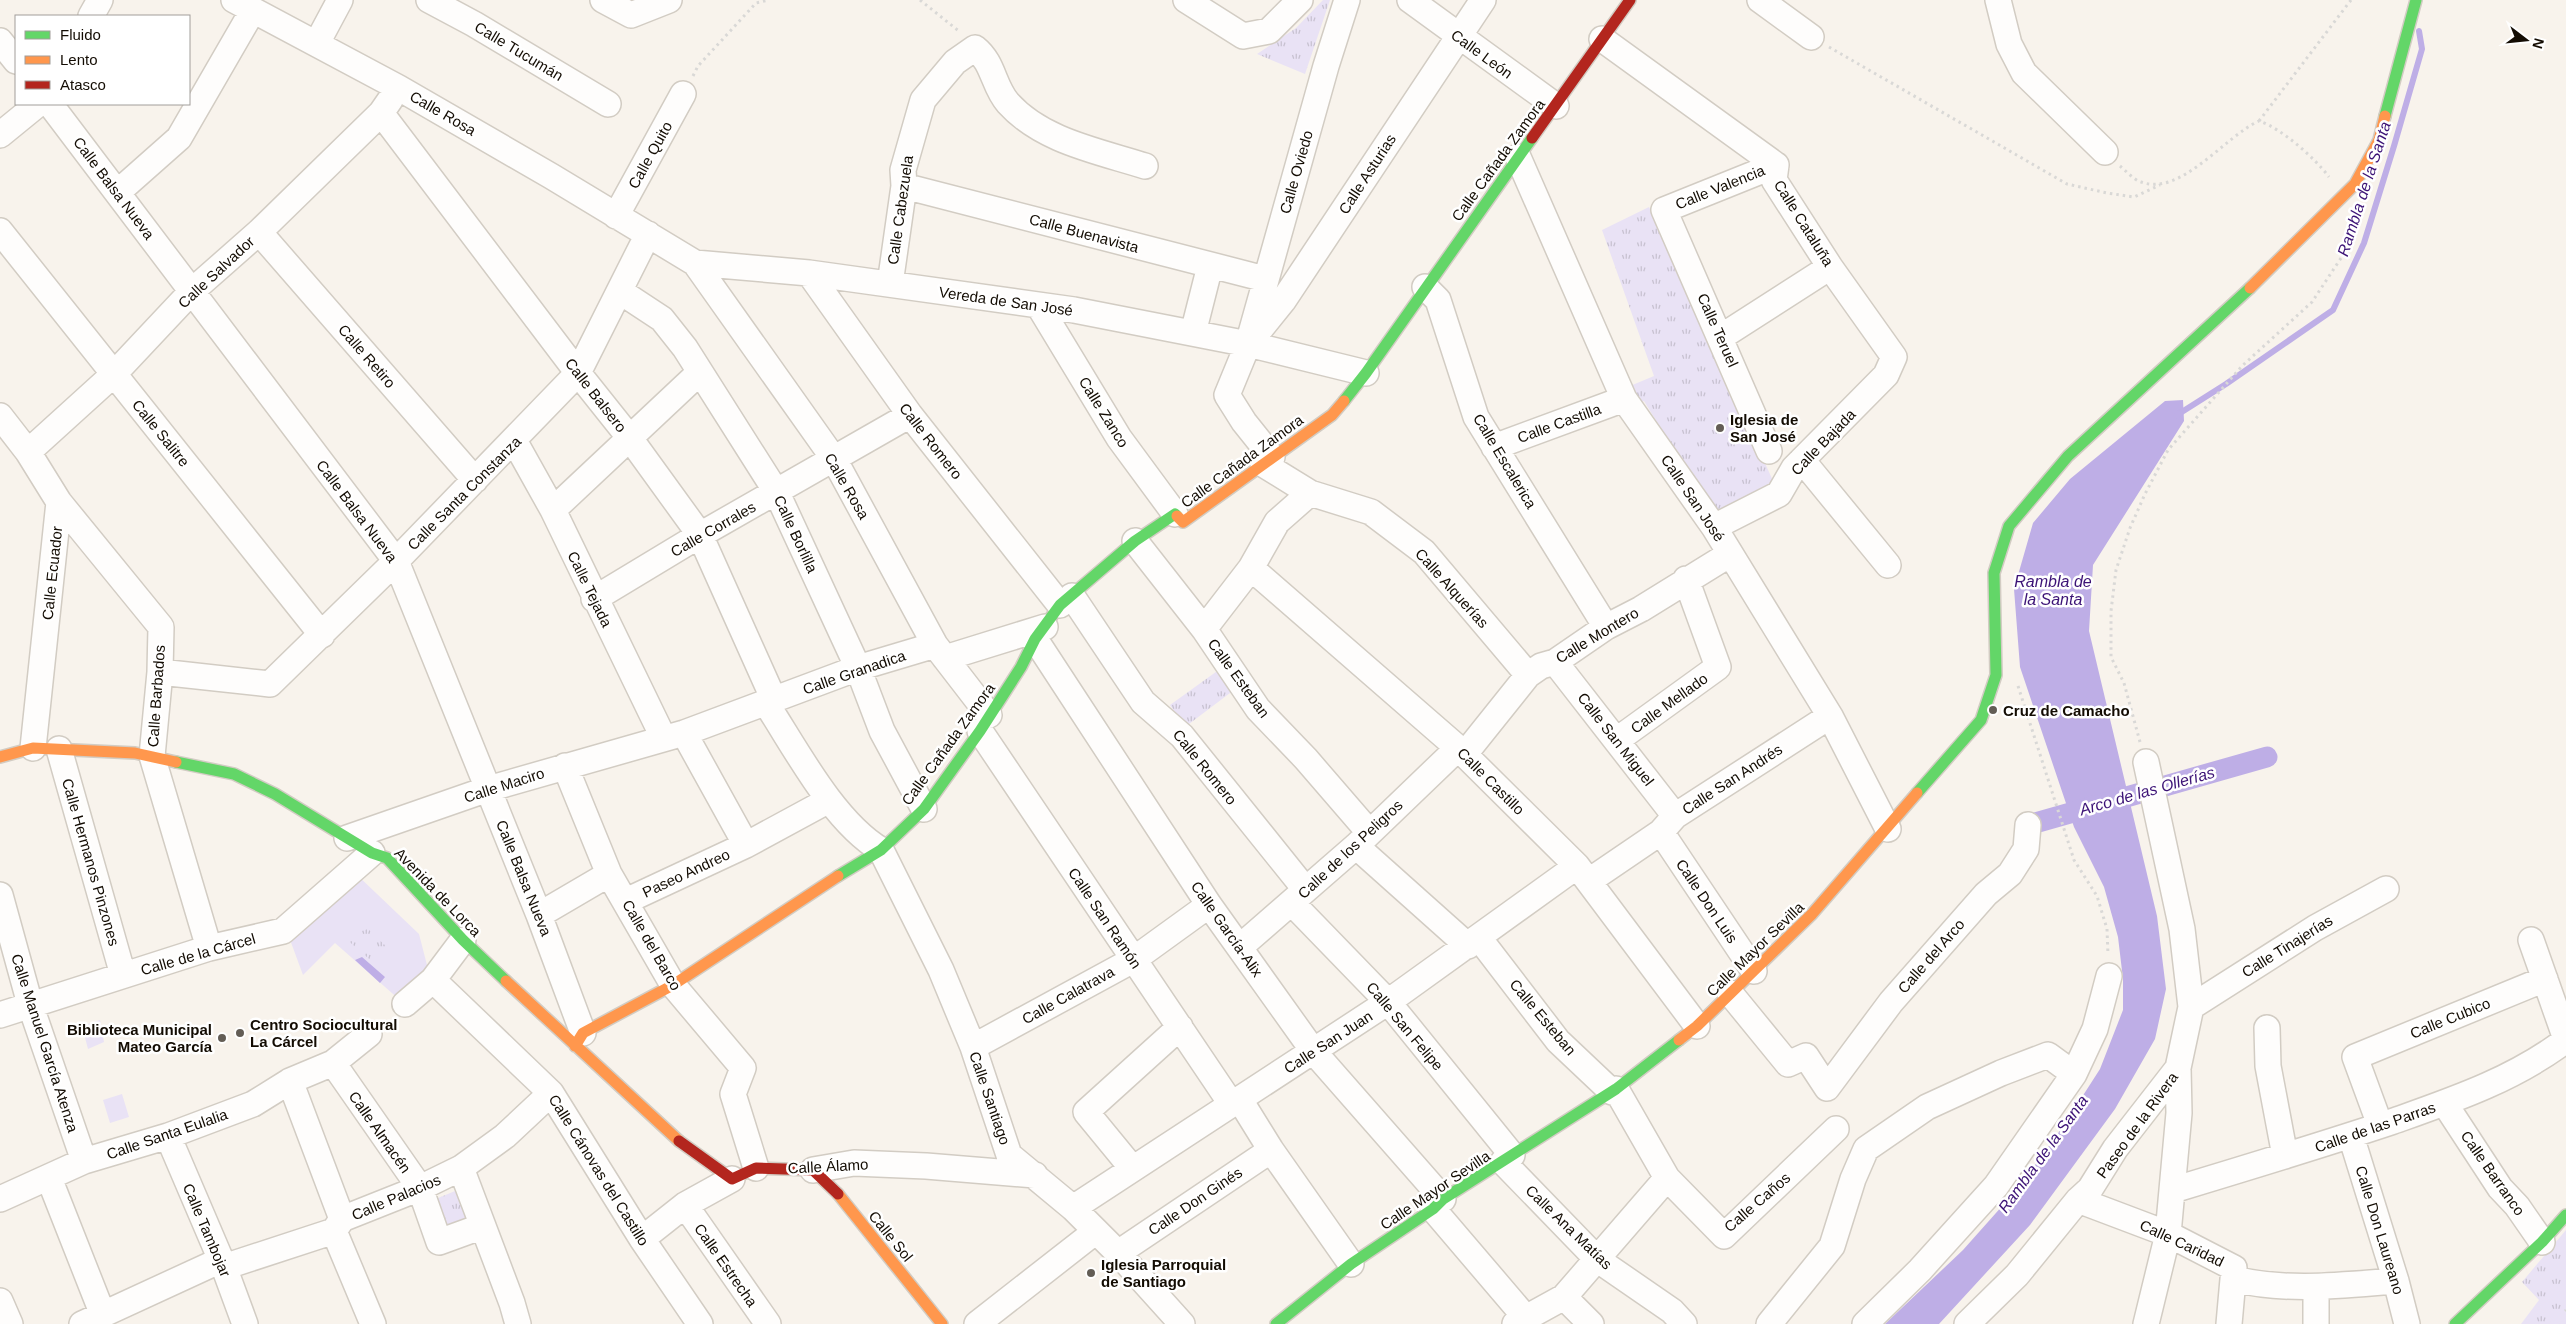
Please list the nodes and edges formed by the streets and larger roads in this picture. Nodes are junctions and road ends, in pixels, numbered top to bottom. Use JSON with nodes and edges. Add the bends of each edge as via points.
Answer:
{"nodes":[{"id":1,"x":100,"y":0,"type":"edge"},
{"id":2,"x":340,"y":0,"type":"edge"},
{"id":3,"x":429,"y":0,"type":"edge"},
{"id":4,"x":603,"y":0,"type":"edge"},
{"id":5,"x":669,"y":0,"type":"edge"},
{"id":6,"x":1186,"y":0,"type":"edge"},
{"id":7,"x":1300,"y":0,"type":"edge"},
{"id":8,"x":1348,"y":0,"type":"edge"},
{"id":9,"x":1410,"y":0,"type":"edge"},
{"id":10,"x":1483,"y":0,"type":"edge"},
{"id":11,"x":1630,"y":0,"type":"edge"},
{"id":12,"x":1760,"y":0,"type":"edge"},
{"id":13,"x":1998,"y":0,"type":"edge"},
{"id":14,"x":2416,"y":0,"type":"edge"},
{"id":15,"x":244,"y":5,"type":"edge"},
{"id":16,"x":92,"y":15,"type":"edge"},
{"id":17,"x":1458,"y":36,"type":"junction"},
{"id":18,"x":1811,"y":37,"type":"road end"},
{"id":19,"x":0,"y":40,"type":"edge"},
{"id":20,"x":1602,"y":40,"type":"junction"},
{"id":21,"x":317,"y":43,"type":"junction"},
{"id":22,"x":15,"y":60,"type":"edge"},
{"id":23,"x":399,"y":88,"type":"junction"},
{"id":24,"x":683,"y":94,"type":"road end"},
{"id":25,"x":608,"y":104,"type":"dead end"},
{"id":26,"x":37,"y":105,"type":"edge"},
{"id":27,"x":51,"y":105,"type":"edge"},
{"id":28,"x":1556,"y":106,"type":"junction"},
{"id":29,"x":381,"y":114,"type":"junction"},
{"id":30,"x":0,"y":134,"type":"edge"},
{"id":31,"x":2105,"y":152,"type":"road end"},
{"id":32,"x":1518,"y":157,"type":"junction"},
{"id":33,"x":1776,"y":164,"type":"junction"},
{"id":34,"x":1145,"y":166,"type":"dead end"},
{"id":35,"x":904,"y":186,"type":"junction"},
{"id":36,"x":118,"y":192,"type":"junction"},
{"id":37,"x":1664,"y":210,"type":"joint"},
{"id":38,"x":616,"y":216,"type":"junction"},
{"id":39,"x":0,"y":231,"type":"edge"},
{"id":40,"x":259,"y":232,"type":"junction"},
{"id":41,"x":648,"y":234,"type":"junction"},
{"id":42,"x":695,"y":263,"type":"junction"},
{"id":43,"x":1210,"y":266,"type":"junction"},
{"id":44,"x":1830,"y":267,"type":"junction"},
{"id":45,"x":809,"y":273,"type":"junction"},
{"id":46,"x":1265,"y":279,"type":"junction"},
{"id":47,"x":890,"y":284,"type":"junction"},
{"id":48,"x":1425,"y":287,"type":"junction"},
{"id":49,"x":192,"y":291,"type":"junction"},
{"id":50,"x":621,"y":292,"type":"junction"},
{"id":51,"x":1038,"y":306,"type":"junction"},
{"id":52,"x":1193,"y":333,"type":"junction"},
{"id":53,"x":1721,"y":337,"type":"junction"},
{"id":54,"x":1248,"y":344,"type":"junction"},
{"id":55,"x":1894,"y":357,"type":"joint"},
{"id":56,"x":700,"y":372,"type":"junction"},
{"id":57,"x":578,"y":373,"type":"junction"},
{"id":58,"x":1366,"y":373,"type":"junction"},
{"id":59,"x":114,"y":374,"type":"junction"},
{"id":60,"x":1624,"y":399,"type":"junction"},
{"id":61,"x":910,"y":415,"type":"junction"},
{"id":62,"x":0,"y":416,"type":"edge"},
{"id":63,"x":629,"y":437,"type":"junction"},
{"id":64,"x":515,"y":442,"type":"junction"},
{"id":65,"x":1494,"y":447,"type":"junction"},
{"id":66,"x":1769,"y":451,"type":"dead end"},
{"id":67,"x":28,"y":452,"type":"junction"},
{"id":68,"x":834,"y":459,"type":"junction"},
{"id":69,"x":1268,"y":460,"type":"junction"},
{"id":70,"x":1802,"y":460,"type":"junction"},
{"id":71,"x":475,"y":480,"type":"junction"},
{"id":72,"x":777,"y":493,"type":"junction"},
{"id":73,"x":1310,"y":493,"type":"junction"},
{"id":74,"x":59,"y":502,"type":"junction"},
{"id":75,"x":553,"y":510,"type":"junction"},
{"id":76,"x":1176,"y":514,"type":"junction"},
{"id":77,"x":1714,"y":527,"type":"junction"},
{"id":78,"x":700,"y":535,"type":"junction"},
{"id":79,"x":1135,"y":541,"type":"junction"},
{"id":80,"x":1730,"y":554,"type":"junction"},
{"id":81,"x":396,"y":561,"type":"junction"},
{"id":82,"x":1888,"y":566,"type":"dead end"},
{"id":83,"x":1251,"y":568,"type":"junction"},
{"id":84,"x":1686,"y":580,"type":"junction"},
{"id":85,"x":594,"y":599,"type":"junction"},
{"id":86,"x":1066,"y":601,"type":"junction"},
{"id":87,"x":1606,"y":627,"type":"junction"},
{"id":88,"x":1204,"y":630,"type":"junction"},
{"id":89,"x":1040,"y":633,"type":"junction"},
{"id":90,"x":322,"y":635,"type":"junction"},
{"id":91,"x":940,"y":652,"type":"junction"},
{"id":92,"x":1555,"y":662,"type":"junction"},
{"id":93,"x":858,"y":668,"type":"junction"},
{"id":94,"x":160,"y":672,"type":"junction"},
{"id":95,"x":1528,"y":675,"type":"junction"},
{"id":96,"x":770,"y":701,"type":"junction"},
{"id":97,"x":1830,"y":716,"type":"junction"},
{"id":98,"x":984,"y":723,"type":"junction"},
{"id":99,"x":674,"y":735,"type":"junction"},
{"id":100,"x":1617,"y":740,"type":"junction"},
{"id":101,"x":33,"y":748,"type":"junction"},
{"id":102,"x":1458,"y":748,"type":"junction"},
{"id":103,"x":59,"y":749,"type":"junction"},
{"id":104,"x":152,"y":756,"type":"junction"},
{"id":105,"x":0,"y":757,"type":"edge"},
{"id":106,"x":2146,"y":762,"type":"road end"},
{"id":107,"x":565,"y":766,"type":"junction"},
{"id":108,"x":488,"y":789,"type":"junction"},
{"id":109,"x":829,"y":800,"type":"junction"},
{"id":110,"x":924,"y":809,"type":"junction"},
{"id":111,"x":1668,"y":824,"type":"junction"},
{"id":112,"x":2028,"y":824,"type":"dead end"},
{"id":113,"x":1888,"y":829,"type":"junction"},
{"id":114,"x":347,"y":838,"type":"junction"},
{"id":115,"x":1362,"y":839,"type":"junction"},
{"id":116,"x":746,"y":845,"type":"junction"},
{"id":117,"x":881,"y":850,"type":"junction"},
{"id":118,"x":372,"y":853,"type":"junction"},
{"id":119,"x":1583,"y":873,"type":"junction"},
{"id":120,"x":609,"y":874,"type":"junction"},
{"id":121,"x":2386,"y":889,"type":"dead end"},
{"id":122,"x":0,"y":895,"type":"edge"},
{"id":123,"x":1298,"y":896,"type":"junction"},
{"id":124,"x":626,"y":901,"type":"junction"},
{"id":125,"x":1209,"y":905,"type":"junction"},
{"id":126,"x":539,"y":915,"type":"junction"},
{"id":127,"x":463,"y":940,"type":"junction"},
{"id":128,"x":2531,"y":940,"type":"dead end"},
{"id":129,"x":1473,"y":942,"type":"junction"},
{"id":130,"x":1240,"y":947,"type":"junction"},
{"id":131,"x":209,"y":948,"type":"junction"},
{"id":132,"x":1133,"y":960,"type":"junction"},
{"id":133,"x":1754,"y":970,"type":"junction"},
{"id":134,"x":123,"y":975,"type":"junction"},
{"id":135,"x":2108,"y":976,"type":"road end"},
{"id":136,"x":2545,"y":978,"type":"junction"},
{"id":137,"x":433,"y":980,"type":"junction"},
{"id":138,"x":673,"y":985,"type":"junction"},
{"id":139,"x":1730,"y":993,"type":"junction"},
{"id":140,"x":1388,"y":1002,"type":"junction"},
{"id":141,"x":30,"y":1004,"type":"junction"},
{"id":142,"x":405,"y":1004,"type":"dead end"},
{"id":143,"x":2191,"y":1007,"type":"junction"},
{"id":144,"x":0,"y":1015,"type":"edge"},
{"id":145,"x":1697,"y":1026,"type":"junction"},
{"id":146,"x":1180,"y":1027,"type":"junction"},
{"id":147,"x":2267,"y":1028,"type":"dead end"},
{"id":148,"x":369,"y":1034,"type":"dead end"},
{"id":149,"x":579,"y":1039,"type":"junction"},
{"id":150,"x":2566,"y":1039,"type":"edge"},
{"id":151,"x":973,"y":1047,"type":"junction"},
{"id":152,"x":1314,"y":1052,"type":"junction"},
{"id":153,"x":333,"y":1064,"type":"junction"},
{"id":154,"x":2178,"y":1068,"type":"junction"},
{"id":155,"x":2074,"y":1074,"type":"junction"},
{"id":156,"x":290,"y":1082,"type":"junction"},
{"id":157,"x":1614,"y":1091,"type":"junction"},
{"id":158,"x":551,"y":1092,"type":"junction"},
{"id":159,"x":1236,"y":1102,"type":"junction"},
{"id":160,"x":2444,"y":1104,"type":"junction"},
{"id":161,"x":2380,"y":1125,"type":"junction"},
{"id":162,"x":1836,"y":1129,"type":"dead end"},
{"id":163,"x":168,"y":1136,"type":"junction"},
{"id":164,"x":2351,"y":1136,"type":"junction"},
{"id":165,"x":1271,"y":1150,"type":"junction"},
{"id":166,"x":2285,"y":1156,"type":"junction"},
{"id":167,"x":1508,"y":1159,"type":"junction"},
{"id":168,"x":84,"y":1161,"type":"junction"},
{"id":169,"x":461,"y":1168,"type":"junction"},
{"id":170,"x":756,"y":1168,"type":"junction"},
{"id":171,"x":1132,"y":1168,"type":"junction"},
{"id":172,"x":813,"y":1170,"type":"junction"},
{"id":173,"x":1035,"y":1175,"type":"junction"},
{"id":174,"x":49,"y":1178,"type":"junction"},
{"id":175,"x":1667,"y":1178,"type":"junction"},
{"id":176,"x":732,"y":1179,"type":"junction"},
{"id":177,"x":420,"y":1188,"type":"junction"},
{"id":178,"x":2173,"y":1190,"type":"junction"},
{"id":179,"x":0,"y":1199,"type":"edge"},
{"id":180,"x":2078,"y":1200,"type":"junction"},
{"id":181,"x":1438,"y":1204,"type":"junction"},
{"id":182,"x":685,"y":1205,"type":"junction"},
{"id":183,"x":1073,"y":1208,"type":"junction"},
{"id":184,"x":2566,"y":1215,"type":"edge"},
{"id":185,"x":338,"y":1225,"type":"junction"},
{"id":186,"x":483,"y":1226,"type":"junction"},
{"id":187,"x":1096,"y":1231,"type":"junction"},
{"id":188,"x":2168,"y":1234,"type":"junction"},
{"id":189,"x":642,"y":1239,"type":"junction"},
{"id":190,"x":2542,"y":1242,"type":"junction"},
{"id":191,"x":1118,"y":1253,"type":"junction"},
{"id":192,"x":1598,"y":1260,"type":"junction"},
{"id":193,"x":222,"y":1264,"type":"junction"},
{"id":194,"x":1351,"y":1264,"type":"junction"},
{"id":195,"x":2234,"y":1279,"type":"junction"},
{"id":196,"x":2396,"y":1281,"type":"junction"},
{"id":197,"x":2316,"y":1287,"type":"junction"},
{"id":198,"x":1564,"y":1297,"type":"junction"},
{"id":199,"x":0,"y":1301,"type":"edge"},
{"id":200,"x":93,"y":1320,"type":"edge"},
{"id":201,"x":1521,"y":1321,"type":"edge"},
{"id":202,"x":10,"y":1324,"type":"edge"},
{"id":203,"x":245,"y":1324,"type":"edge"},
{"id":204,"x":373,"y":1324,"type":"edge"},
{"id":205,"x":518,"y":1324,"type":"edge"},
{"id":206,"x":700,"y":1324,"type":"edge"},
{"id":207,"x":768,"y":1324,"type":"edge"},
{"id":208,"x":942,"y":1324,"type":"edge"},
{"id":209,"x":977,"y":1324,"type":"edge"},
{"id":210,"x":1182,"y":1324,"type":"edge"},
{"id":211,"x":1276,"y":1324,"type":"edge"},
{"id":212,"x":1591,"y":1324,"type":"edge"},
{"id":213,"x":1684,"y":1324,"type":"edge"},
{"id":214,"x":1769,"y":1324,"type":"edge"},
{"id":215,"x":1865,"y":1324,"type":"edge"},
{"id":216,"x":1967,"y":1324,"type":"edge"},
{"id":217,"x":2146,"y":1324,"type":"edge"},
{"id":218,"x":2228,"y":1324,"type":"edge"},
{"id":219,"x":2316,"y":1324,"type":"edge"},
{"id":220,"x":2407,"y":1324,"type":"edge"},
{"id":221,"x":2455,"y":1324,"type":"edge"}],
"edges":[{"from":1,"to":16,"type":"street"},
{"from":2,"to":21,"type":"street"},
{"from":3,"to":25,"type":"street","name":"Calle Tucumán"},
{"from":4,"to":5,"type":"street","via":[[631,15]]},
{"from":6,"to":7,"type":"street","via":[[1243,36],[1269,31]]},
{"from":8,"to":46,"type":"street","name":"Calle Oviedo"},
{"from":9,"to":17,"type":"street","name":"Calle León"},
{"from":10,"to":17,"type":"street","name":"Calle Asturias"},
{"from":11,"to":20,"type":"street","name":"Calle Cañada Zamora"},
{"from":12,"to":18,"type":"street"},
{"from":13,"to":31,"type":"street","via":[[2009,44],[2024,73]]},
{"from":14,"to":113,"type":"street","name":"Calle Mayor Sevilla","via":[[2379,140],[2355,184],[2286,256],[2068,456],[2009,526],[1994,573],[1996,675],[1981,720]]},
{"from":15,"to":21,"type":"street","name":"Calle Rosa"},
{"from":15,"to":36,"type":"street","via":[[179,138]]},
{"from":17,"to":28,"type":"street","name":"Calle León"},
{"from":17,"to":54,"type":"street","name":"Calle Asturias","via":[[1283,301]]},
{"from":19,"to":22,"type":"street"},
{"from":20,"to":28,"type":"street","name":"Calle Cañada Zamora"},
{"from":20,"to":33,"type":"street","name":"Calle Cataluña"},
{"from":21,"to":23,"type":"street","name":"Calle Rosa"},
{"from":23,"to":29,"type":"street","name":"Calle Salvador"},
{"from":23,"to":38,"type":"street","name":"Calle Rosa"},
{"from":24,"to":38,"type":"street","name":"Calle Quito"},
{"from":26,"to":30,"type":"street"},
{"from":27,"to":36,"type":"street","name":"Calle Balsa Nueva"},
{"from":28,"to":32,"type":"street","name":"Calle Cañada Zamora"},
{"from":29,"to":40,"type":"street","name":"Calle Salvador"},
{"from":29,"to":57,"type":"street","name":"Calle Balsero"},
{"from":32,"to":48,"type":"street","name":"Calle Cañada Zamora"},
{"from":32,"to":60,"type":"street","name":"Calle San José"},
{"from":33,"to":37,"type":"street","name":"Calle Valencia"},
{"from":33,"to":44,"type":"street","name":"Calle Cataluña","via":[[1774,180]]},
{"from":34,"to":35,"type":"street","name":"Calle Cabezuela","via":[[1056,138],[1018,113],[1006,101],[985,56],[975,48],[955,62],[923,100],[903,170]]},
{"from":35,"to":43,"type":"street","name":"Calle Buenavista"},
{"from":35,"to":47,"type":"street","name":"Calle Cabezuela"},
{"from":36,"to":49,"type":"street","name":"Calle Balsa Nueva"},
{"from":37,"to":53,"type":"street","name":"Calle Teruel"},
{"from":38,"to":41,"type":"street","name":"Calle Rosa"},
{"from":39,"to":59,"type":"street","name":"Calle Salitre"},
{"from":40,"to":49,"type":"street","name":"Calle Salvador"},
{"from":40,"to":71,"type":"street","name":"Calle Retiro"},
{"from":41,"to":42,"type":"street","name":"Vereda de San José"},
{"from":41,"to":50,"type":"street","name":"Calle Santa Constanza"},
{"from":42,"to":45,"type":"street","name":"Vereda de San José"},
{"from":42,"to":68,"type":"street","name":"Calle Rosa"},
{"from":43,"to":46,"type":"street","name":"Calle Buenavista"},
{"from":43,"to":52,"type":"street"},
{"from":44,"to":53,"type":"street"},
{"from":44,"to":55,"type":"street","name":"Calle Cataluña"},
{"from":45,"to":47,"type":"street","name":"Vereda de San José"},
{"from":45,"to":61,"type":"street","name":"Calle Romero"},
{"from":46,"to":54,"type":"street","name":"Calle Oviedo"},
{"from":47,"to":51,"type":"street","name":"Vereda de San José"},
{"from":48,"to":58,"type":"street","name":"Calle Cañada Zamora"},
{"from":48,"to":65,"type":"street","name":"Calle Escalerica","via":[[1438,300],[1476,417]]},
{"from":49,"to":59,"type":"street","name":"Calle Salvador"},
{"from":49,"to":81,"type":"street","name":"Calle Balsa Nueva"},
{"from":50,"to":56,"type":"street","name":"Calle Borlilla","via":[[662,319]]},
{"from":50,"to":57,"type":"street","name":"Calle Santa Constanza"},
{"from":51,"to":52,"type":"street","name":"Vereda de San José"},
{"from":51,"to":76,"type":"street","name":"Calle Zanco","via":[[1119,438]]},
{"from":52,"to":54,"type":"street","name":"Vereda de San José"},
{"from":53,"to":66,"type":"street","name":"Calle Teruel"},
{"from":54,"to":58,"type":"street","name":"Vereda de San José"},
{"from":54,"to":69,"type":"street","name":"Calle Alquerías","via":[[1227,395]]},
{"from":55,"to":70,"type":"street","name":"Calle Bajada","via":[[1886,375],[1871,392]]},
{"from":56,"to":63,"type":"street"},
{"from":56,"to":72,"type":"street","name":"Calle Borlilla"},
{"from":57,"to":63,"type":"street","name":"Calle Balsero"},
{"from":57,"to":64,"type":"street","name":"Calle Santa Constanza"},
{"from":58,"to":69,"type":"street","name":"Calle Cañada Zamora","via":[[1332,415]]},
{"from":59,"to":67,"type":"street","name":"Calle Salvador"},
{"from":59,"to":90,"type":"street","name":"Calle Salitre"},
{"from":60,"to":65,"type":"street","name":"Calle Castilla"},
{"from":60,"to":77,"type":"street","name":"Calle San José"},
{"from":61,"to":68,"type":"street","name":"Calle Corrales"},
{"from":61,"to":86,"type":"street","name":"Calle Romero"},
{"from":62,"to":67,"type":"street"},
{"from":63,"to":75,"type":"street"},
{"from":63,"to":78,"type":"street","name":"Calle Balsero"},
{"from":64,"to":71,"type":"street","name":"Calle Santa Constanza"},
{"from":64,"to":75,"type":"street","name":"Calle Tejada"},
{"from":65,"to":87,"type":"street","name":"Calle Escalerica"},
{"from":67,"to":74,"type":"street"},
{"from":68,"to":72,"type":"street","name":"Calle Corrales"},
{"from":68,"to":91,"type":"street","name":"Calle Rosa"},
{"from":69,"to":73,"type":"street","name":"Calle Alquerías"},
{"from":69,"to":76,"type":"street","name":"Calle Cañada Zamora","via":[[1183,522]]},
{"from":70,"to":77,"type":"street","name":"Calle Bajada","via":[[1779,494]]},
{"from":70,"to":82,"type":"street"},
{"from":71,"to":81,"type":"street","name":"Calle Santa Constanza"},
{"from":72,"to":78,"type":"street","name":"Calle Corrales"},
{"from":72,"to":93,"type":"street","name":"Calle Borlilla"},
{"from":73,"to":83,"type":"street","via":[[1277,522]]},
{"from":73,"to":95,"type":"street","name":"Calle Alquerías","via":[[1371,512],[1424,552]]},
{"from":74,"to":94,"type":"street","name":"Calle Barbados","via":[[161,627]]},
{"from":74,"to":101,"type":"street","name":"Calle Ecuador"},
{"from":75,"to":85,"type":"street","name":"Calle Tejada"},
{"from":76,"to":79,"type":"street","name":"Calle Cañada Zamora"},
{"from":77,"to":80,"type":"street","name":"Calle San José"},
{"from":78,"to":85,"type":"street","name":"Calle Corrales"},
{"from":78,"to":96,"type":"street","name":"Calle Balsero"},
{"from":79,"to":86,"type":"street","name":"Calle Cañada Zamora"},
{"from":79,"to":88,"type":"street","name":"Calle Esteban"},
{"from":80,"to":84,"type":"street","name":"Calle Montero"},
{"from":80,"to":97,"type":"street","name":"Calle San José"},
{"from":81,"to":90,"type":"street","name":"Calle Santa Constanza"},
{"from":81,"to":108,"type":"street","name":"Calle Balsa Nueva"},
{"from":83,"to":88,"type":"street"},
{"from":83,"to":102,"type":"street","name":"Calle Castillo"},
{"from":84,"to":87,"type":"street","name":"Calle Montero"},
{"from":84,"to":100,"type":"street","name":"Calle Mellado","via":[[1718,667]]},
{"from":85,"to":99,"type":"street","name":"Calle Tejada"},
{"from":86,"to":89,"type":"street","name":"Calle Cañada Zamora"},
{"from":86,"to":123,"type":"street","name":"Calle Romero","via":[[1143,702],[1182,736]]},
{"from":87,"to":92,"type":"street","name":"Calle Montero"},
{"from":88,"to":115,"type":"street","name":"Calle Esteban","via":[[1258,709],[1306,759]]},
{"from":89,"to":91,"type":"street","name":"Calle Granadica"},
{"from":89,"to":98,"type":"street","name":"Calle Cañada Zamora"},
{"from":89,"to":125,"type":"street","name":"Calle García-Alix"},
{"from":90,"to":94,"type":"street","name":"Calle Santa Constanza","via":[[270,684]]},
{"from":91,"to":93,"type":"street","name":"Calle Granadica"},
{"from":91,"to":98,"type":"street","name":"Calle Rosa"},
{"from":92,"to":95,"type":"street","name":"Calle Montero"},
{"from":92,"to":100,"type":"street","name":"Calle San Miguel"},
{"from":93,"to":96,"type":"street","name":"Calle Granadica"},
{"from":93,"to":110,"type":"street","name":"Calle Borlilla","via":[[882,731]]},
{"from":94,"to":104,"type":"street","name":"Calle Barbados"},
{"from":95,"to":102,"type":"street","name":"Calle Montero","via":[[1468,750]]},
{"from":96,"to":99,"type":"street","name":"Calle Granadica"},
{"from":96,"to":109,"type":"street","name":"Calle Balsero"},
{"from":97,"to":111,"type":"street","name":"Calle San Andrés"},
{"from":97,"to":113,"type":"street","name":"Calle San José"},
{"from":98,"to":110,"type":"street","name":"Calle Cañada Zamora"},
{"from":98,"to":132,"type":"street","name":"Calle San Ramón"},
{"from":99,"to":107,"type":"street","name":"Calle Maciro"},
{"from":99,"to":116,"type":"street","name":"Paseo Andreo"},
{"from":100,"to":111,"type":"street","name":"Calle San Miguel"},
{"from":101,"to":103,"type":"street","name":"Avenida de Lorca"},
{"from":101,"to":105,"type":"street","name":"Avenida de Lorca"},
{"from":102,"to":115,"type":"street","name":"Calle de los Peligros"},
{"from":102,"to":119,"type":"street","name":"Calle Castillo"},
{"from":103,"to":104,"type":"street","name":"Avenida de Lorca"},
{"from":103,"to":134,"type":"street","name":"Calle Hermanos Pinzones"},
{"from":104,"to":114,"type":"street","name":"Avenida de Lorca","via":[[234,774],[275,794]]},
{"from":104,"to":131,"type":"street","name":"Calle Barbados"},
{"from":106,"to":143,"type":"street","name":"Paseo de la Rivera","via":[[2182,929]]},
{"from":107,"to":108,"type":"street","name":"Calle Maciro"},
{"from":107,"to":120,"type":"street","name":"Calle del Barco"},
{"from":108,"to":114,"type":"street","name":"Calle Maciro"},
{"from":108,"to":126,"type":"street","name":"Calle Balsa Nueva"},
{"from":109,"to":116,"type":"street","name":"Paseo Andreo"},
{"from":109,"to":117,"type":"street","name":"Calle Balsero","via":[[870,843]]},
{"from":110,"to":117,"type":"street","name":"Calle Cañada Zamora"},
{"from":111,"to":119,"type":"street","name":"Calle San Andrés"},
{"from":111,"to":133,"type":"street","name":"Calle Don Luis"},
{"from":112,"to":139,"type":"street","name":"Calle del Arco","via":[[2026,849],[2010,874],[1986,894],[1891,1002],[1826,1088],[1806,1056],[1788,1064]]},
{"from":113,"to":133,"type":"street","name":"Calle Mayor Sevilla","via":[[1812,914]]},
{"from":114,"to":118,"type":"street","name":"Avenida de Lorca"},
{"from":115,"to":123,"type":"street","name":"Calle de los Peligros"},
{"from":115,"to":129,"type":"street","name":"Calle Esteban"},
{"from":116,"to":124,"type":"street","name":"Paseo Andreo"},
{"from":117,"to":138,"type":"street","name":"Calle Cañada Zamora"},
{"from":117,"to":151,"type":"street","name":"Calle Santiago","via":[[941,970]]},
{"from":118,"to":127,"type":"street","name":"Avenida de Lorca","via":[[387,858]]},
{"from":118,"to":131,"type":"street","name":"Calle de la Cárcel","via":[[283,931]]},
{"from":119,"to":129,"type":"street","name":"Calle San Juan"},
{"from":119,"to":145,"type":"street","name":"Calle Castillo"},
{"from":120,"to":124,"type":"street","name":"Calle del Barco"},
{"from":120,"to":126,"type":"street"},
{"from":121,"to":143,"type":"street","name":"Calle Tinajerías","via":[[2315,928]]},
{"from":122,"to":141,"type":"street","name":"Calle Manuel García Atenza"},
{"from":123,"to":130,"type":"street","name":"Calle de los Peligros"},
{"from":123,"to":140,"type":"street","name":"Calle San Felipe"},
{"from":124,"to":138,"type":"street","name":"Calle del Barco"},
{"from":125,"to":130,"type":"street","name":"Calle García-Alix"},
{"from":125,"to":132,"type":"street","name":"Calle Calatrava"},
{"from":126,"to":149,"type":"street","name":"Calle Balsa Nueva"},
{"from":127,"to":137,"type":"street"},
{"from":127,"to":149,"type":"street","name":"Avenida de Lorca"},
{"from":128,"to":136,"type":"street"},
{"from":129,"to":140,"type":"street","name":"Calle San Juan"},
{"from":129,"to":157,"type":"street","name":"Calle Esteban","via":[[1558,1041]]},
{"from":130,"to":152,"type":"street","name":"Calle García-Alix"},
{"from":131,"to":134,"type":"street","name":"Calle de la Cárcel"},
{"from":132,"to":146,"type":"street","name":"Calle San Ramón"},
{"from":132,"to":151,"type":"street","name":"Calle Calatrava"},
{"from":133,"to":139,"type":"street","name":"Calle Mayor Sevilla"},
{"from":134,"to":141,"type":"street","name":"Calle de la Cárcel"},
{"from":135,"to":155,"type":"street","via":[[2095,1028]]},
{"from":136,"to":150,"type":"street"},
{"from":136,"to":161,"type":"street","name":"Calle Cubico","via":[[2355,1057]]},
{"from":137,"to":142,"type":"street"},
{"from":137,"to":158,"type":"street","name":"Calle Cánovas del Castillo"},
{"from":138,"to":149,"type":"street","name":"Calle Cañada Zamora"},
{"from":138,"to":170,"type":"street","name":"Calle del Barco","via":[[743,1068],[733,1094]]},
{"from":139,"to":145,"type":"street","name":"Calle Mayor Sevilla"},
{"from":140,"to":152,"type":"street","name":"Calle San Juan"},
{"from":140,"to":167,"type":"street","name":"Calle San Felipe"},
{"from":141,"to":144,"type":"street","name":"Calle de la Cárcel"},
{"from":141,"to":168,"type":"street","name":"Calle Manuel García Atenza"},
{"from":143,"to":154,"type":"street","name":"Paseo de la Rivera"},
{"from":145,"to":157,"type":"street","name":"Calle Mayor Sevilla"},
{"from":146,"to":159,"type":"street","name":"Calle San Ramón"},
{"from":146,"to":171,"type":"street","via":[[1086,1112]]},
{"from":147,"to":166,"type":"street","via":[[2268,1066]]},
{"from":148,"to":153,"type":"street","name":"Calle Santa Eulalia"},
{"from":149,"to":176,"type":"street","name":"Avenida de Lorca","via":[[682,1144]]},
{"from":150,"to":160,"type":"street","name":"Calle de las Parras","via":[[2500,1082]]},
{"from":151,"to":173,"type":"street","name":"Calle Santiago","via":[[1009,1155]]},
{"from":152,"to":159,"type":"street","name":"Calle San Juan"},
{"from":152,"to":181,"type":"street","name":"Calle García-Alix"},
{"from":153,"to":156,"type":"street","name":"Calle Santa Eulalia"},
{"from":153,"to":177,"type":"street","name":"Calle Almacén"},
{"from":154,"to":178,"type":"street","via":[[2179,1113]]},
{"from":154,"to":180,"type":"street","name":"Paseo de la Rivera","via":[[2115,1149],[2090,1189]]},
{"from":155,"to":214,"type":"street","via":[[2048,1055],[1927,1107],[1866,1149],[1832,1246]]},
{"from":155,"to":215,"type":"street","via":[[1996,1186],[1920,1270]]},
{"from":156,"to":163,"type":"street","name":"Calle Santa Eulalia","via":[[253,1104]]},
{"from":156,"to":185,"type":"street"},
{"from":157,"to":167,"type":"street","name":"Calle Mayor Sevilla"},
{"from":157,"to":175,"type":"street","name":"Calle Caños"},
{"from":158,"to":169,"type":"street","name":"Calle Palacios","via":[[505,1136]]},
{"from":158,"to":189,"type":"street","name":"Calle Cánovas del Castillo"},
{"from":159,"to":165,"type":"street","name":"Calle San Ramón"},
{"from":159,"to":171,"type":"street","name":"Calle San Juan"},
{"from":160,"to":161,"type":"street","name":"Calle de las Parras"},
{"from":160,"to":190,"type":"street","name":"Calle Barranco","via":[[2500,1188]]},
{"from":161,"to":164,"type":"street","name":"Calle de las Parras"},
{"from":162,"to":175,"type":"street","name":"Calle Caños","via":[[1724,1236]]},
{"from":163,"to":168,"type":"street","name":"Calle Santa Eulalia"},
{"from":163,"to":193,"type":"street","name":"Calle Tambojar"},
{"from":164,"to":166,"type":"street","name":"Calle de las Parras"},
{"from":164,"to":196,"type":"street","name":"Calle Don Laureano"},
{"from":165,"to":191,"type":"street","name":"Calle Don Ginés"},
{"from":165,"to":194,"type":"street","name":"Calle San Ramón"},
{"from":166,"to":178,"type":"street","name":"Calle de las Parras"},
{"from":167,"to":181,"type":"street","name":"Calle Mayor Sevilla"},
{"from":167,"to":192,"type":"street","name":"Calle Ana Matías"},
{"from":168,"to":174,"type":"street","name":"Calle Santa Eulalia"},
{"from":169,"to":177,"type":"street","name":"Calle Palacios"},
{"from":169,"to":186,"type":"street"},
{"from":170,"to":172,"type":"street","name":"Calle Álamo"},
{"from":170,"to":176,"type":"street","name":"Calle Álamo"},
{"from":171,"to":183,"type":"street","name":"Calle San Juan"},
{"from":172,"to":173,"type":"street","name":"Calle Álamo","via":[[854,1163]]},
{"from":172,"to":208,"type":"street","name":"Calle Sol","via":[[832,1187]]},
{"from":173,"to":183,"type":"street","name":"Calle Santiago"},
{"from":174,"to":179,"type":"street","name":"Calle Santa Eulalia"},
{"from":174,"to":200,"type":"street"},
{"from":175,"to":192,"type":"street"},
{"from":176,"to":182,"type":"street","name":"Calle Álamo"},
{"from":177,"to":185,"type":"street","name":"Calle Palacios"},
{"from":177,"to":186,"type":"street","name":"Calle Almacén","via":[[439,1242]]},
{"from":178,"to":188,"type":"street"},
{"from":180,"to":188,"type":"street","name":"Calle Caridad"},
{"from":180,"to":216,"type":"street","name":"Paseo de la Rivera","via":[[2018,1275]]},
{"from":181,"to":194,"type":"street","name":"Calle Mayor Sevilla"},
{"from":181,"to":201,"type":"street","name":"Calle García-Alix"},
{"from":182,"to":189,"type":"street","name":"Calle Álamo"},
{"from":182,"to":207,"type":"street","name":"Calle Estrecha"},
{"from":183,"to":187,"type":"street","name":"Calle Santiago"},
{"from":184,"to":190,"type":"street"},
{"from":185,"to":193,"type":"street","name":"Calle Palacios"},
{"from":185,"to":204,"type":"street"},
{"from":186,"to":205,"type":"street"},
{"from":187,"to":191,"type":"street","name":"Calle Santiago"},
{"from":187,"to":209,"type":"street"},
{"from":188,"to":195,"type":"street","name":"Calle Caridad","via":[[2234,1268]]},
{"from":188,"to":217,"type":"street"},
{"from":189,"to":206,"type":"street","name":"Calle Cánovas del Castillo"},
{"from":190,"to":221,"type":"street"},
{"from":191,"to":210,"type":"street","name":"Calle Santiago"},
{"from":192,"to":198,"type":"street"},
{"from":192,"to":213,"type":"street","name":"Calle Ana Matías","via":[[1672,1311]]},
{"from":193,"to":200,"type":"street","name":"Calle Palacios"},
{"from":193,"to":203,"type":"street","name":"Calle Tambojar"},
{"from":194,"to":211,"type":"street","name":"Calle Mayor Sevilla"},
{"from":195,"to":197,"type":"street","name":"Calle Caridad","via":[[2255,1284]]},
{"from":195,"to":218,"type":"street"},
{"from":196,"to":197,"type":"street","name":"Calle Caridad"},
{"from":196,"to":220,"type":"street","name":"Calle Don Laureano"},
{"from":197,"to":219,"type":"street"},
{"from":198,"to":201,"type":"street"},
{"from":198,"to":212,"type":"street"},
{"from":199,"to":202,"type":"street"}]}
